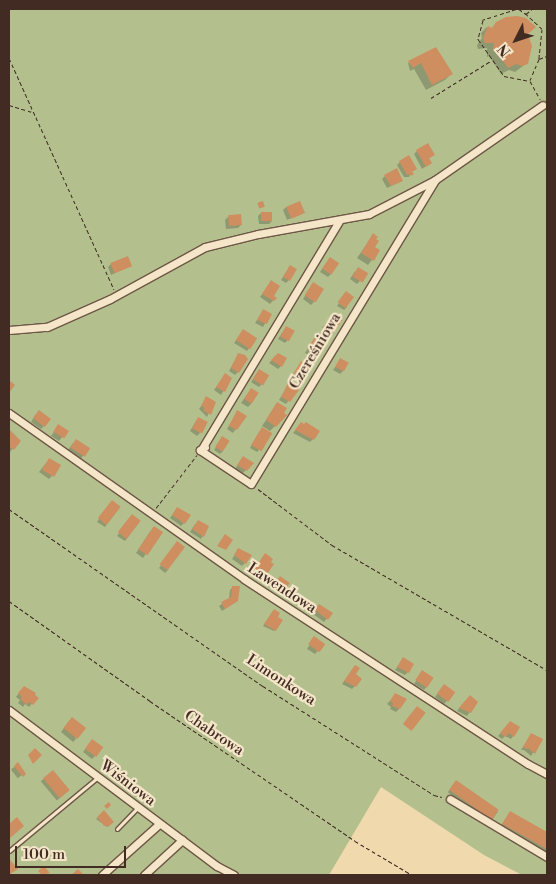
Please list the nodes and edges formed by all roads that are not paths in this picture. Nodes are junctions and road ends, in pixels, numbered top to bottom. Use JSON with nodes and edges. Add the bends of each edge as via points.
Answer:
{"nodes":[{"id":1,"x":545,"y":103,"type":"edge"},
{"id":2,"x":435,"y":180,"type":"junction"},
{"id":3,"x":339,"y":221,"type":"junction"},
{"id":4,"x":9,"y":330,"type":"edge"},
{"id":5,"x":9,"y":413,"type":"edge"},
{"id":6,"x":9,"y":710,"type":"edge"},
{"id":7,"x":547,"y":774,"type":"edge"},
{"id":8,"x":98,"y":777,"type":"junction"},
{"id":9,"x":450,"y":799,"type":"road end"},
{"id":10,"x":138,"y":808,"type":"junction"},
{"id":11,"x":160,"y":824,"type":"junction"},
{"id":12,"x":117,"y":829,"type":"dead end"},
{"id":13,"x":182,"y":840,"type":"junction"},
{"id":14,"x":9,"y":852,"type":"edge"},
{"id":15,"x":547,"y":857,"type":"edge"},
{"id":16,"x":102,"y":875,"type":"edge"},
{"id":17,"x":144,"y":875,"type":"edge"},
{"id":18,"x":234,"y":875,"type":"edge"}],
"edges":[{"from":1,"to":2,"type":"street","name":"Czereśniowa"},
{"from":2,"to":3,"type":"street","name":"Czereśniowa","via":[[369,214]]},
{"from":2,"to":3,"type":"street","name":"Czereśniowa","via":[[251,484],[203,449]]},
{"from":3,"to":4,"type":"street","name":"Czereśniowa","via":[[258,234],[205,248],[117,295],[47,327]]},
{"from":5,"to":7,"type":"street","name":"Lawendowa","via":[[244,579]]},
{"from":6,"to":8,"type":"street","name":"Wiśniowa"},
{"from":8,"to":10,"type":"street","name":"Wiśniowa"},
{"from":8,"to":14,"type":"lane"},
{"from":9,"to":15,"type":"street"},
{"from":10,"to":11,"type":"street","name":"Wiśniowa"},
{"from":10,"to":12,"type":"lane"},
{"from":11,"to":13,"type":"street","name":"Wiśniowa"},
{"from":11,"to":16,"type":"street"},
{"from":13,"to":17,"type":"street"},
{"from":13,"to":18,"type":"street","name":"Wiśniowa"}]}
